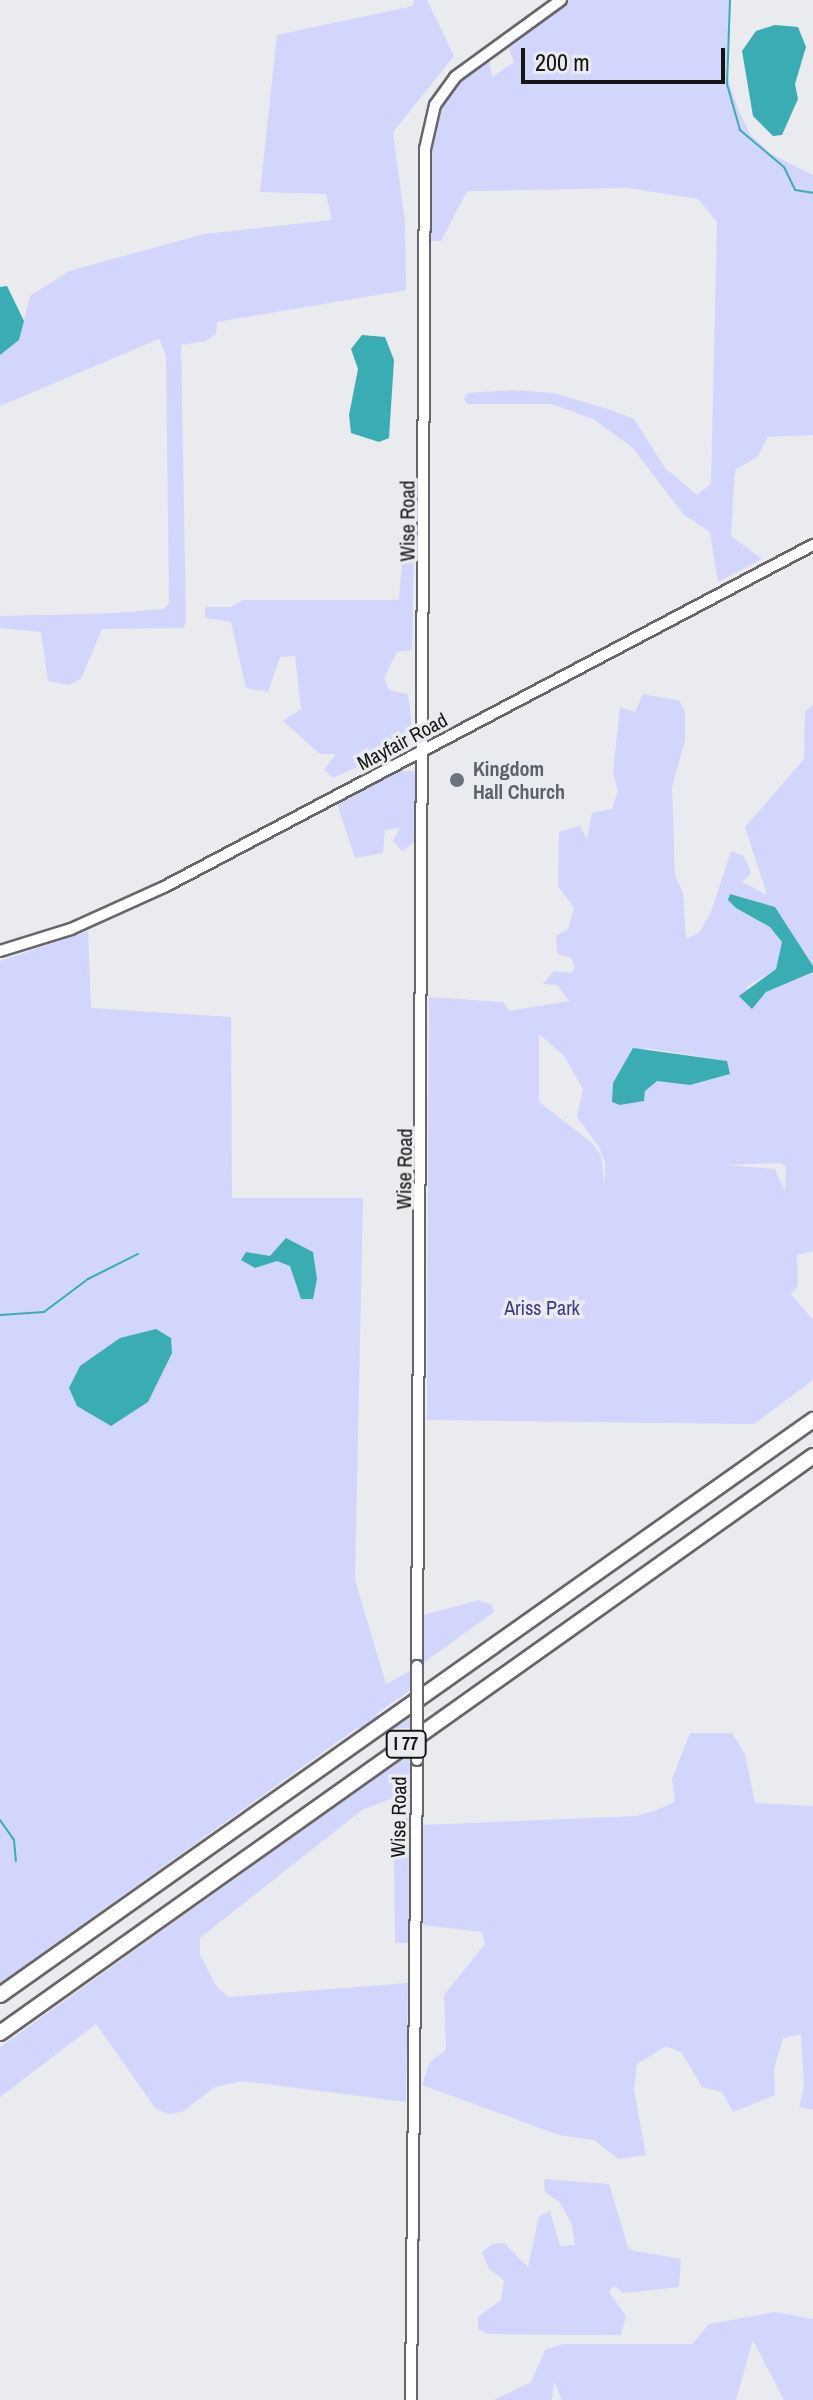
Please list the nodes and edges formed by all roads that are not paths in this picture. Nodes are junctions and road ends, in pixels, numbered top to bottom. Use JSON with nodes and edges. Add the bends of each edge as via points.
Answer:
{"nodes":[{"id":1,"x":561,"y":0,"type":"edge"},
{"id":2,"x":813,"y":545,"type":"edge"},
{"id":3,"x":426,"y":748,"type":"junction"},
{"id":4,"x":0,"y":951,"type":"edge"},
{"id":5,"x":813,"y":1420,"type":"edge"},
{"id":6,"x":813,"y":1456,"type":"edge"},
{"id":7,"x":0,"y":1995,"type":"edge"},
{"id":8,"x":0,"y":2033,"type":"edge"},
{"id":9,"x":411,"y":2400,"type":"edge"}],
"edges":[{"from":1,"to":3,"type":"street","name":"Wise Road","via":[[455,77],[439,98],[427,133]]},
{"from":2,"to":3,"type":"street","name":"Mayfair Road"},
{"from":3,"to":4,"type":"street","name":"Mayfair Road","via":[[164,887],[71,929]]},
{"from":3,"to":9,"type":"street","name":"Wise Road","bridge":true},
{"from":5,"to":7,"type":"highway","number":"I 77"},
{"from":6,"to":8,"type":"highway","number":"I 77"}]}
